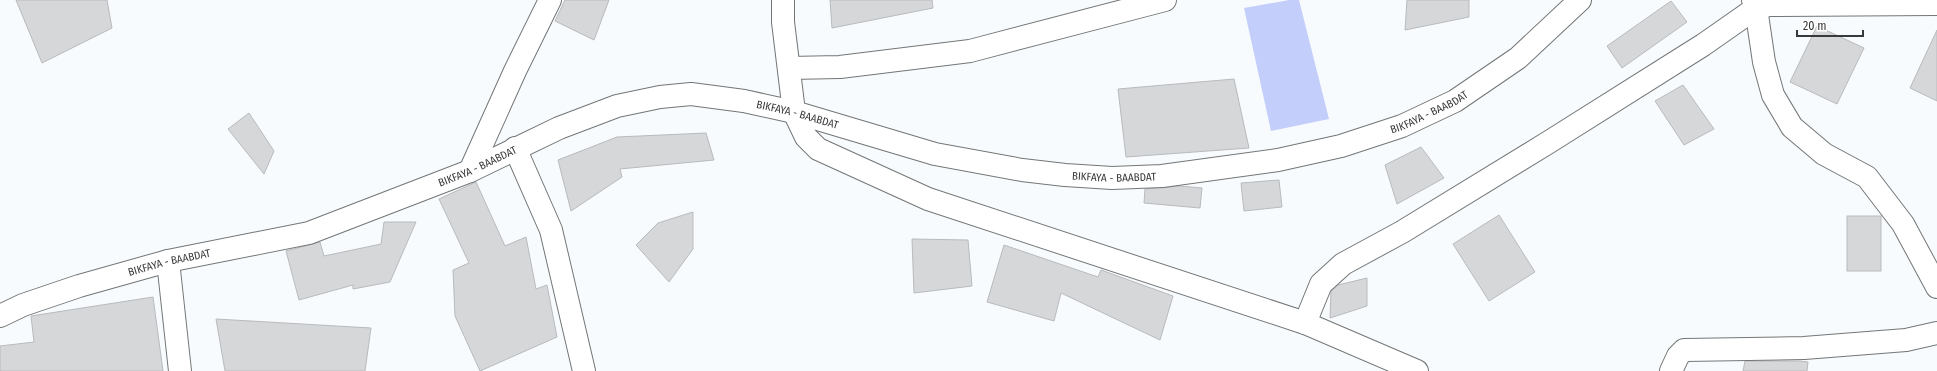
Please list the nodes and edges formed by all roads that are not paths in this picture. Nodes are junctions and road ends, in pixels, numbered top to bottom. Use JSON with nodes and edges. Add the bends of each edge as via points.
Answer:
{"nodes":[{"id":1,"x":550,"y":0,"type":"edge"},
{"id":2,"x":783,"y":0,"type":"edge"},
{"id":3,"x":1165,"y":0,"type":"edge"},
{"id":4,"x":1580,"y":0,"type":"edge"},
{"id":5,"x":1754,"y":4,"type":"edge"},
{"id":6,"x":1937,"y":4,"type":"edge"},
{"id":7,"x":789,"y":68,"type":"junction"},
{"id":8,"x":794,"y":112,"type":"junction"},
{"id":9,"x":515,"y":148,"type":"junction"},
{"id":10,"x":470,"y":171,"type":"junction"},
{"id":11,"x":168,"y":261,"type":"junction"},
{"id":12,"x":1937,"y":286,"type":"edge"},
{"id":13,"x":0,"y":316,"type":"edge"},
{"id":14,"x":1305,"y":323,"type":"junction"},
{"id":15,"x":1937,"y":333,"type":"edge"},
{"id":16,"x":180,"y":371,"type":"edge"},
{"id":17,"x":584,"y":371,"type":"edge"},
{"id":18,"x":1417,"y":371,"type":"edge"},
{"id":19,"x":1671,"y":371,"type":"edge"}],
"edges":[{"from":1,"to":10,"type":"street"},
{"from":2,"to":7,"type":"street"},
{"from":3,"to":7,"type":"street","via":[[970,50],[840,67]]},
{"from":4,"to":8,"type":"street","name":"BIKFAYA - BAABDAT","via":[[1518,58],[1455,101],[1402,126],[1364,139],[1278,160],[1162,176],[1112,178],[1065,175],[934,154]]},
{"from":5,"to":6,"type":"street"},
{"from":5,"to":12,"type":"street","via":[[1764,62],[1773,95],[1792,127],[1824,154],[1867,177],[1903,224]]},
{"from":5,"to":14,"type":"street","via":[[1703,44],[1550,142],[1402,232],[1343,264],[1321,284]]},
{"from":7,"to":8,"type":"street"},
{"from":8,"to":9,"type":"street","name":"BIKFAYA - BAABDAT","via":[[744,101],[691,94],[660,97],[617,106]]},
{"from":8,"to":14,"type":"street","via":[[806,137],[818,149],[928,199]]},
{"from":9,"to":10,"type":"street","name":"BIKFAYA - BAABDAT"},
{"from":9,"to":17,"type":"street","via":[[551,230]]},
{"from":10,"to":11,"type":"street","name":"BIKFAYA - BAABDAT","via":[[309,233]]},
{"from":11,"to":13,"type":"street","name":"BIKFAYA - BAABDAT","via":[[79,286],[23,305]]},
{"from":11,"to":16,"type":"street"},
{"from":14,"to":18,"type":"street"},
{"from":15,"to":19,"type":"street","via":[[1906,340],[1804,348],[1684,350]]}]}
